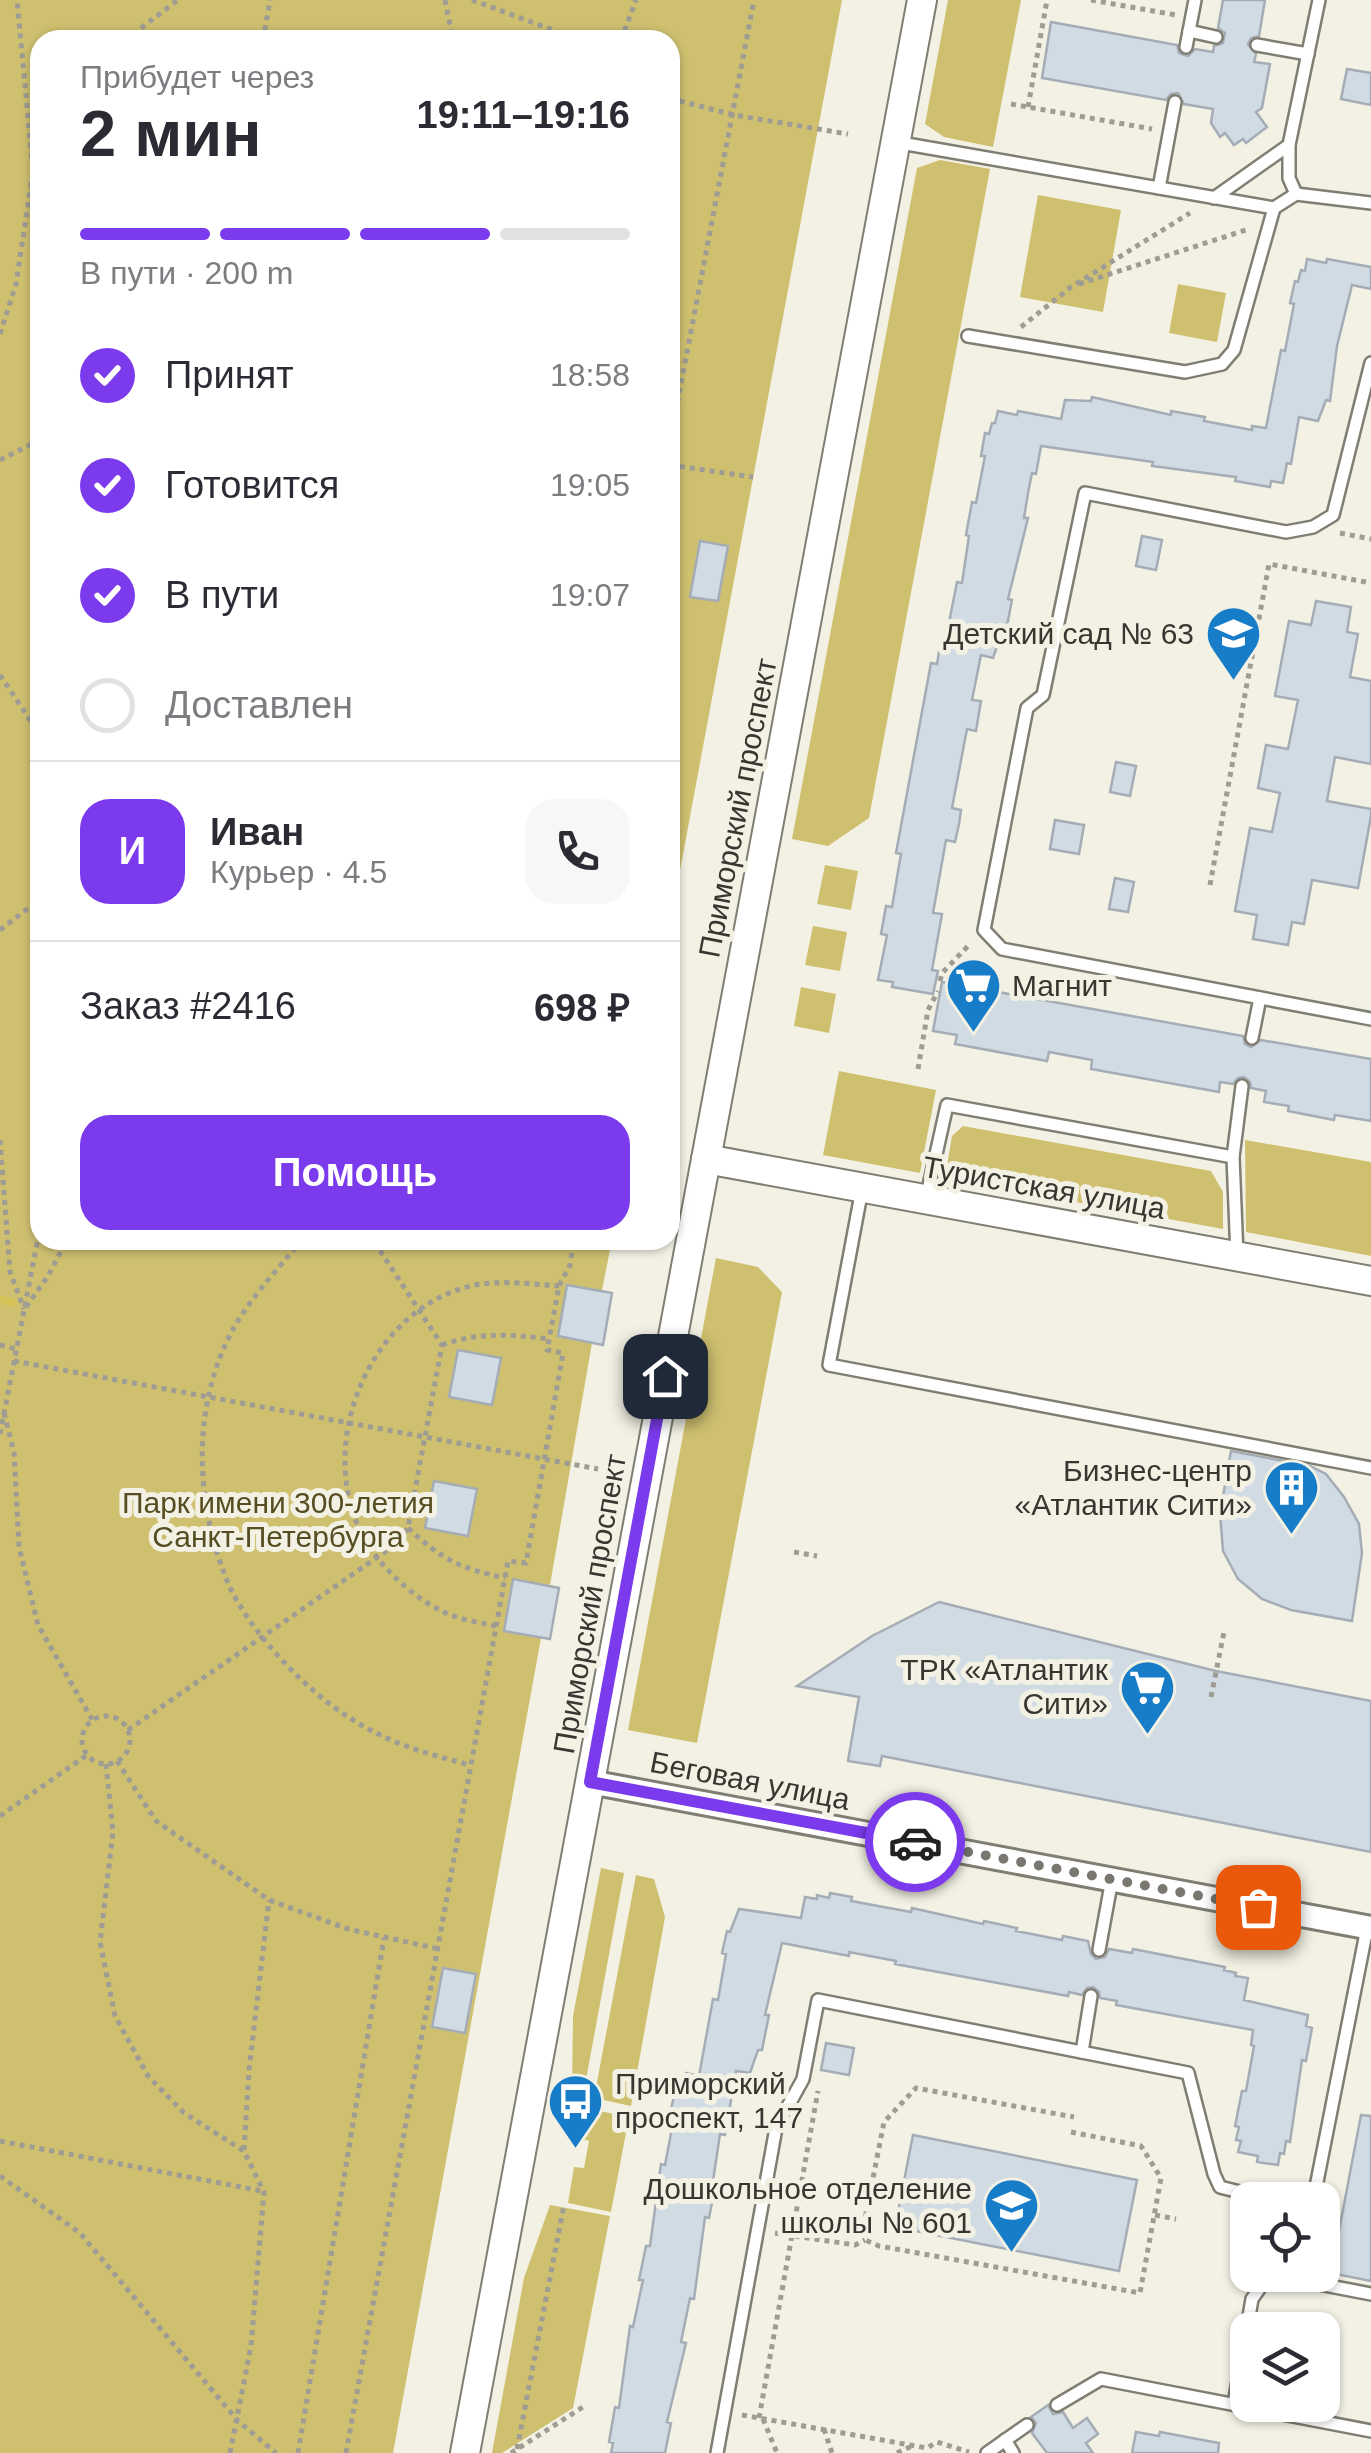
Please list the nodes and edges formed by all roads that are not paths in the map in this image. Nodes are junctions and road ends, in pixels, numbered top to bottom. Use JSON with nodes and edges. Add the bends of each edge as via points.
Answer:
{"nodes":[{"id":1,"x":922,"y":0,"type":"edge"},
{"id":2,"x":1195,"y":0,"type":"edge"},
{"id":3,"x":1320,"y":0,"type":"edge"},
{"id":4,"x":1190,"y":25,"type":"junction"},
{"id":5,"x":1216,"y":37,"type":"dead end"},
{"id":6,"x":1257,"y":44,"type":"dead end"},
{"id":7,"x":1186,"y":47,"type":"dead end"},
{"id":8,"x":1308,"y":54,"type":"junction"},
{"id":9,"x":1175,"y":102,"type":"dead end"},
{"id":10,"x":895,"y":142,"type":"junction"},
{"id":11,"x":1289,"y":145,"type":"junction"},
{"id":12,"x":1159,"y":188,"type":"junction"},
{"id":13,"x":1296,"y":194,"type":"junction"},
{"id":14,"x":1214,"y":198,"type":"junction"},
{"id":15,"x":1371,"y":203,"type":"edge"},
{"id":16,"x":1274,"y":208,"type":"junction"},
{"id":17,"x":968,"y":336,"type":"dead end"},
{"id":18,"x":1371,"y":364,"type":"edge"},
{"id":19,"x":1368,"y":393,"type":"edge"},
{"id":20,"x":1260,"y":998,"type":"junction"},
{"id":21,"x":1371,"y":1019,"type":"edge"},
{"id":22,"x":1252,"y":1038,"type":"dead end"},
{"id":23,"x":1242,"y":1086,"type":"dead end"},
{"id":24,"x":1233,"y":1157,"type":"junction"},
{"id":25,"x":706,"y":1158,"type":"junction"},
{"id":26,"x":862,"y":1187,"type":"junction"},
{"id":27,"x":926,"y":1199,"type":"junction"},
{"id":28,"x":1237,"y":1256,"type":"junction"},
{"id":29,"x":1371,"y":1281,"type":"edge"},
{"id":30,"x":1371,"y":1468,"type":"edge"},
{"id":31,"x":590,"y":1782,"type":"junction"},
{"id":32,"x":1112,"y":1880,"type":"junction"},
{"id":33,"x":1369,"y":1928,"type":"edge"},
{"id":34,"x":1099,"y":1950,"type":"dead end"},
{"id":35,"x":1092,"y":1996,"type":"dead end"},
{"id":36,"x":1082,"y":2052,"type":"junction"},
{"id":37,"x":1317,"y":2182,"type":"edge"},
{"id":38,"x":1230,"y":2190,"type":"edge"},
{"id":39,"x":1340,"y":2288,"type":"edge"},
{"id":40,"x":1371,"y":2294,"type":"edge"},
{"id":41,"x":1230,"y":2403,"type":"edge"},
{"id":42,"x":1057,"y":2405,"type":"dead end"},
{"id":43,"x":1325,"y":2422,"type":"edge"},
{"id":44,"x":1027,"y":2425,"type":"dead end"},
{"id":45,"x":1371,"y":2431,"type":"edge"},
{"id":46,"x":1005,"y":2440,"type":"junction"},
{"id":47,"x":465,"y":2453,"type":"edge"},
{"id":48,"x":717,"y":2453,"type":"edge"},
{"id":49,"x":987,"y":2453,"type":"edge"},
{"id":50,"x":1014,"y":2453,"type":"edge"}],
"edges":[{"from":1,"to":10,"type":"street","name":"Приморский проспект"},
{"from":2,"to":4,"type":"lane"},
{"from":3,"to":8,"type":"lane"},
{"from":4,"to":5,"type":"lane"},
{"from":4,"to":7,"type":"lane"},
{"from":6,"to":8,"type":"lane"},
{"from":8,"to":11,"type":"lane"},
{"from":9,"to":12,"type":"lane"},
{"from":10,"to":12,"type":"lane"},
{"from":10,"to":25,"type":"street","name":"Приморский проспект"},
{"from":11,"to":13,"type":"lane"},
{"from":11,"to":14,"type":"lane"},
{"from":12,"to":14,"type":"lane"},
{"from":13,"to":15,"type":"lane"},
{"from":13,"to":16,"type":"lane"},
{"from":14,"to":16,"type":"lane"},
{"from":16,"to":17,"type":"lane","via":[[1234,350],[1222,364],[1185,372]]},
{"from":18,"to":19,"type":"lane"},
{"from":19,"to":20,"type":"lane","via":[[1333,515],[1313,527],[1286,532],[1085,493],[1043,694],[1027,708],[984,930],[1002,949]]},
{"from":20,"to":21,"type":"lane"},
{"from":20,"to":22,"type":"lane"},
{"from":23,"to":24,"type":"lane"},
{"from":24,"to":27,"type":"lane","via":[[947,1105]]},
{"from":24,"to":28,"type":"lane"},
{"from":25,"to":26,"type":"street","name":"Туристская улица"},
{"from":25,"to":31,"type":"street","name":"Приморский проспект"},
{"from":26,"to":27,"type":"street","name":"Туристская улица"},
{"from":26,"to":30,"type":"lane","via":[[828,1365]]},
{"from":27,"to":28,"type":"street","name":"Туристская улица"},
{"from":28,"to":29,"type":"street","name":"Туристская улица"},
{"from":31,"to":32,"type":"street","name":"Беговая улица"},
{"from":31,"to":47,"type":"street","name":"Приморский проспект"},
{"from":32,"to":33,"type":"street","name":"Беговая улица"},
{"from":32,"to":34,"type":"lane"},
{"from":33,"to":37,"type":"lane"},
{"from":35,"to":36,"type":"lane"},
{"from":36,"to":38,"type":"lane","via":[[1188,2073],[1214,2174],[1220,2187]]},
{"from":36,"to":48,"type":"lane","via":[[818,2000],[803,2079],[776,2128]]},
{"from":39,"to":40,"type":"lane"},
{"from":41,"to":42,"type":"lane","via":[[1101,2379]]},
{"from":43,"to":45,"type":"lane"},
{"from":44,"to":46,"type":"lane"},
{"from":46,"to":49,"type":"lane"},
{"from":46,"to":50,"type":"lane"}]}
